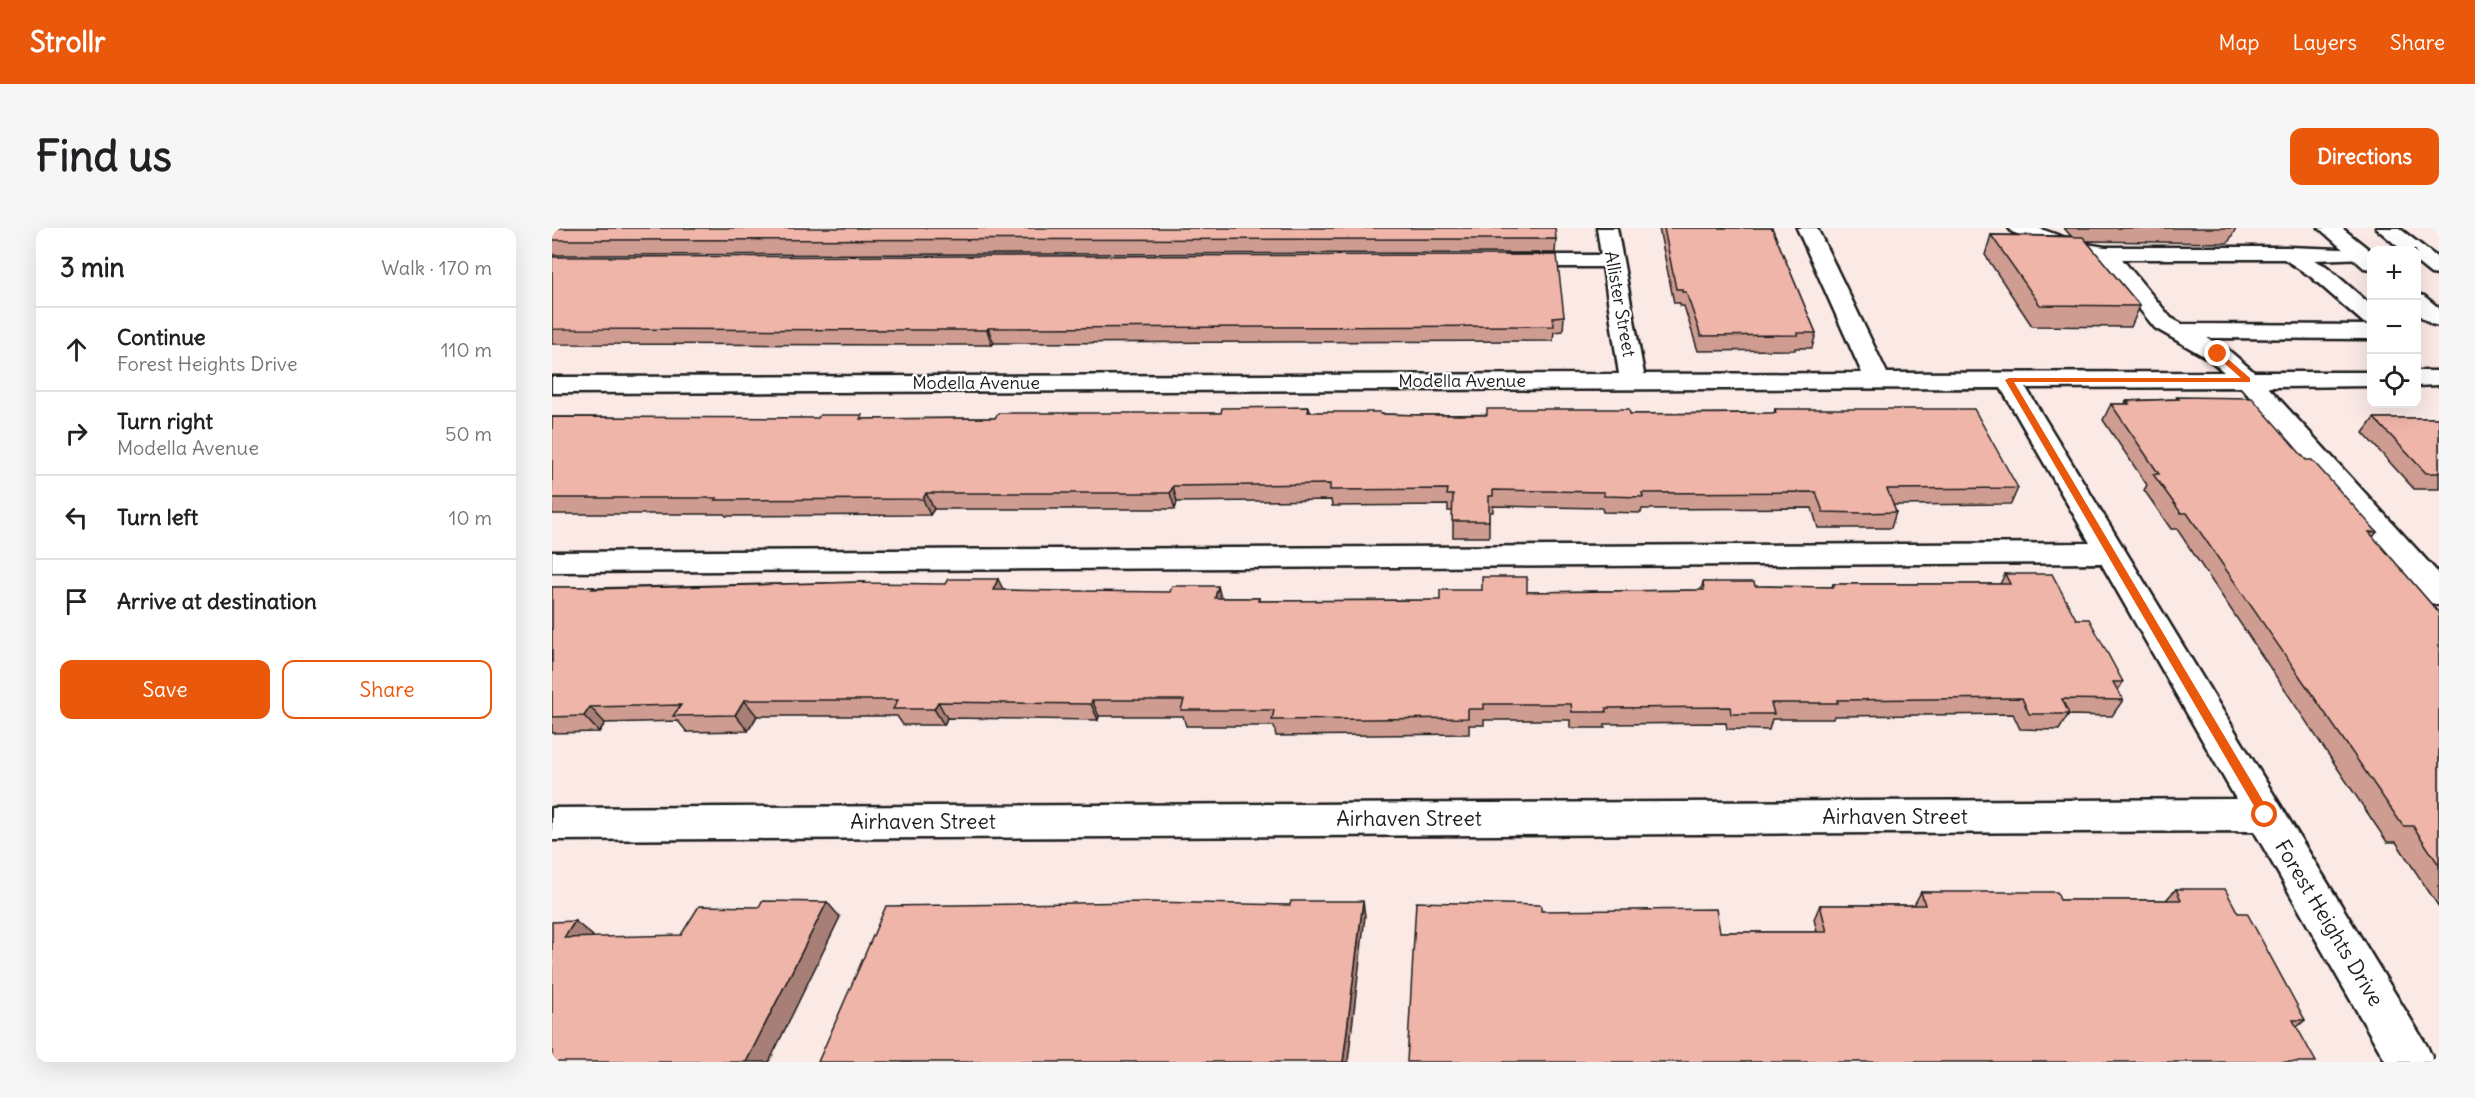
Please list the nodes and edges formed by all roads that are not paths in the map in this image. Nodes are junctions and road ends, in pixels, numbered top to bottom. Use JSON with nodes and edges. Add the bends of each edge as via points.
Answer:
{"nodes":[{"id":1,"x":1607,"y":228,"type":"edge"},
{"id":2,"x":1807,"y":228,"type":"edge"},
{"id":3,"x":2019,"y":228,"type":"edge"},
{"id":4,"x":2329,"y":228,"type":"edge"},
{"id":5,"x":2386,"y":228,"type":"edge"},
{"id":6,"x":2409,"y":246,"type":"edge"},
{"id":7,"x":2105,"y":253,"type":"junction"},
{"id":8,"x":2288,"y":253,"type":"junction"},
{"id":9,"x":2421,"y":255,"type":"edge"},
{"id":10,"x":2366,"y":259,"type":"edge"},
{"id":11,"x":1493,"y":261,"type":"edge"},
{"id":12,"x":1612,"y":261,"type":"junction"},
{"id":13,"x":2439,"y":269,"type":"edge"},
{"id":14,"x":2421,"y":305,"type":"edge"},
{"id":15,"x":2367,"y":314,"type":"edge"},
{"id":16,"x":2439,"y":319,"type":"edge"},
{"id":17,"x":2177,"y":331,"type":"junction"},
{"id":18,"x":2367,"y":332,"type":"edge"},
{"id":19,"x":2439,"y":378,"type":"edge"},
{"id":20,"x":2367,"y":379,"type":"edge"},
{"id":21,"x":2421,"y":379,"type":"edge"},
{"id":22,"x":1878,"y":380,"type":"junction"},
{"id":23,"x":2009,"y":380,"type":"junction"},
{"id":24,"x":2247,"y":380,"type":"junction"},
{"id":25,"x":1633,"y":381,"type":"junction"},
{"id":26,"x":552,"y":385,"type":"edge"},
{"id":27,"x":2111,"y":553,"type":"junction"},
{"id":28,"x":552,"y":562,"type":"edge"},
{"id":29,"x":2439,"y":594,"type":"edge"},
{"id":30,"x":2265,"y":815,"type":"junction"},
{"id":31,"x":552,"y":824,"type":"edge"},
{"id":32,"x":2411,"y":1062,"type":"edge"}],
"edges":[{"from":1,"to":12,"type":"street","name":"Allister Street"},
{"from":2,"to":22,"type":"street"},
{"from":3,"to":7,"type":"street","via":[[2076,249]]},
{"from":4,"to":10,"type":"street"},
{"from":5,"to":6,"type":"street"},
{"from":7,"to":8,"type":"street"},
{"from":7,"to":17,"type":"street","via":[[2163,323]]},
{"from":8,"to":10,"type":"street"},
{"from":8,"to":15,"type":"street","via":[[2318,271]]},
{"from":9,"to":13,"type":"street"},
{"from":11,"to":12,"type":"street"},
{"from":12,"to":25,"type":"street","name":"Allister Street"},
{"from":14,"to":16,"type":"street"},
{"from":17,"to":18,"type":"street"},
{"from":17,"to":24,"type":"street","via":[[2218,354]]},
{"from":19,"to":21,"type":"street"},
{"from":20,"to":24,"type":"street","name":"Modella Avenue"},
{"from":22,"to":23,"type":"street","name":"Modella Avenue"},
{"from":22,"to":25,"type":"street","name":"Modella Avenue"},
{"from":23,"to":24,"type":"street","name":"Modella Avenue"},
{"from":23,"to":27,"type":"street","name":"Forest Heights Drive"},
{"from":24,"to":29,"type":"street"},
{"from":25,"to":26,"type":"street","name":"Modella Avenue"},
{"from":27,"to":28,"type":"street"},
{"from":27,"to":30,"type":"street","name":"Forest Heights Drive"},
{"from":30,"to":31,"type":"street","name":"Airhaven Street"},
{"from":30,"to":32,"type":"street","name":"Forest Heights Drive"}]}
